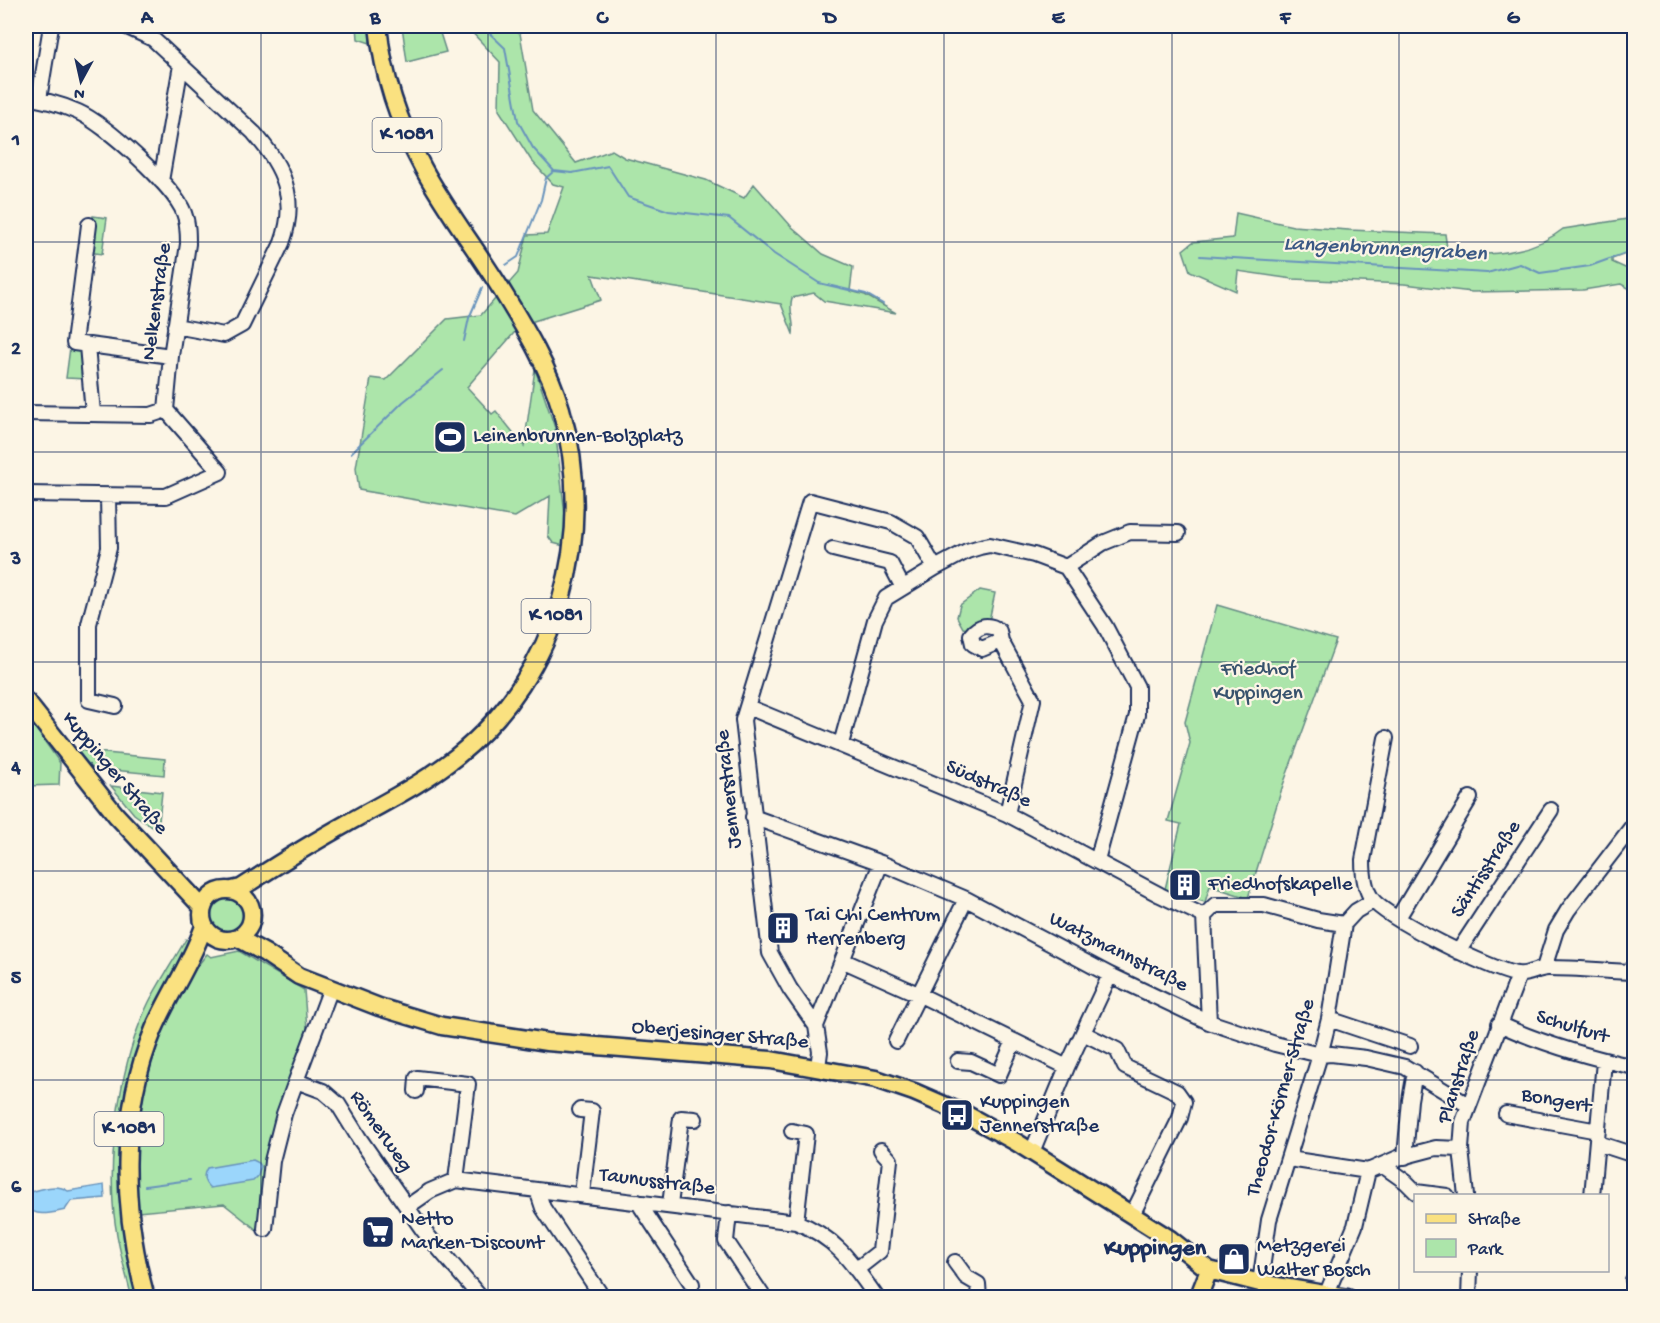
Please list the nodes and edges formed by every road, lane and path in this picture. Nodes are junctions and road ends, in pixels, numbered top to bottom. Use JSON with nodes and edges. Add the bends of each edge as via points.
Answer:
{"nodes":[{"id":1,"x":51,"y":26,"type":"edge"},
{"id":2,"x":125,"y":26,"type":"edge"},
{"id":3,"x":378,"y":26,"type":"edge"},
{"id":4,"x":181,"y":65,"type":"junction"},
{"id":5,"x":32,"y":98,"type":"edge"},
{"id":6,"x":161,"y":181,"type":"junction"},
{"id":7,"x":89,"y":225,"type":"dead end"},
{"id":8,"x":175,"y":326,"type":"junction"},
{"id":9,"x":87,"y":346,"type":"junction"},
{"id":10,"x":171,"y":356,"type":"junction"},
{"id":11,"x":166,"y":410,"type":"junction"},
{"id":12,"x":26,"y":413,"type":"edge"},
{"id":13,"x":93,"y":413,"type":"junction"},
{"id":14,"x":26,"y":494,"type":"edge"},
{"id":15,"x":108,"y":496,"type":"junction"},
{"id":16,"x":1178,"y":533,"type":"dead end"},
{"id":17,"x":833,"y":549,"type":"dead end"},
{"id":18,"x":1066,"y":567,"type":"junction"},
{"id":19,"x":935,"y":568,"type":"junction"},
{"id":20,"x":902,"y":586,"type":"junction"},
{"id":21,"x":1001,"y":641,"type":"dead end"},
{"id":22,"x":26,"y":701,"type":"edge"},
{"id":23,"x":115,"y":706,"type":"dead end"},
{"id":24,"x":748,"y":707,"type":"junction"},
{"id":25,"x":1386,"y":738,"type":"dead end"},
{"id":26,"x":841,"y":744,"type":"junction"},
{"id":27,"x":1470,"y":798,"type":"dead end"},
{"id":28,"x":1551,"y":810,"type":"dead end"},
{"id":29,"x":1007,"y":814,"type":"junction"},
{"id":30,"x":753,"y":817,"type":"junction"},
{"id":31,"x":1635,"y":824,"type":"edge"},
{"id":32,"x":287,"y":860,"type":"junction"},
{"id":33,"x":1097,"y":861,"type":"junction"},
{"id":34,"x":881,"y":863,"type":"junction"},
{"id":35,"x":172,"y":873,"type":"junction"},
{"id":36,"x":232,"y":890,"type":"junction"},
{"id":37,"x":214,"y":893,"type":"junction"},
{"id":38,"x":966,"y":899,"type":"junction"},
{"id":39,"x":1373,"y":901,"type":"junction"},
{"id":40,"x":250,"y":905,"type":"junction"},
{"id":41,"x":202,"y":907,"type":"junction"},
{"id":42,"x":1204,"y":916,"type":"junction"},
{"id":43,"x":1398,"y":918,"type":"junction"},
{"id":44,"x":250,"y":923,"type":"junction"},
{"id":45,"x":1344,"y":924,"type":"junction"},
{"id":46,"x":204,"y":926,"type":"junction"},
{"id":47,"x":238,"y":938,"type":"junction"},
{"id":48,"x":218,"y":939,"type":"junction"},
{"id":49,"x":1458,"y":952,"type":"junction"},
{"id":50,"x":843,"y":961,"type":"junction"},
{"id":51,"x":1544,"y":968,"type":"junction"},
{"id":52,"x":185,"y":970,"type":"junction"},
{"id":53,"x":1634,"y":971,"type":"edge"},
{"id":54,"x":1110,"y":975,"type":"junction"},
{"id":55,"x":1519,"y":975,"type":"junction"},
{"id":56,"x":328,"y":986,"type":"junction"},
{"id":57,"x":920,"y":994,"type":"junction"},
{"id":58,"x":1329,"y":1019,"type":"junction"},
{"id":59,"x":1209,"y":1022,"type":"junction"},
{"id":60,"x":1499,"y":1024,"type":"junction"},
{"id":61,"x":816,"y":1026,"type":"junction"},
{"id":62,"x":1083,"y":1034,"type":"junction"},
{"id":63,"x":896,"y":1041,"type":"dead end"},
{"id":64,"x":1014,"y":1041,"type":"junction"},
{"id":65,"x":1410,"y":1046,"type":"dead end"},
{"id":66,"x":1320,"y":1055,"type":"junction"},
{"id":67,"x":958,"y":1061,"type":"dead end"},
{"id":68,"x":1604,"y":1061,"type":"junction"},
{"id":69,"x":818,"y":1067,"type":"junction"},
{"id":70,"x":1067,"y":1067,"type":"junction"},
{"id":71,"x":1635,"y":1067,"type":"edge"},
{"id":72,"x":1415,"y":1072,"type":"junction"},
{"id":73,"x":296,"y":1081,"type":"junction"},
{"id":74,"x":416,"y":1091,"type":"dead end"},
{"id":75,"x":1468,"y":1105,"type":"junction"},
{"id":76,"x":580,"y":1110,"type":"dead end"},
{"id":77,"x":1506,"y":1114,"type":"dead end"},
{"id":78,"x":695,"y":1119,"type":"dead end"},
{"id":79,"x":792,"y":1131,"type":"dead end"},
{"id":80,"x":1598,"y":1137,"type":"junction"},
{"id":81,"x":1461,"y":1149,"type":"junction"},
{"id":82,"x":881,"y":1150,"type":"dead end"},
{"id":83,"x":1032,"y":1152,"type":"junction"},
{"id":84,"x":1635,"y":1155,"type":"edge"},
{"id":85,"x":1405,"y":1156,"type":"junction"},
{"id":86,"x":1288,"y":1159,"type":"junction"},
{"id":87,"x":1382,"y":1165,"type":"junction"},
{"id":88,"x":1368,"y":1171,"type":"junction"},
{"id":89,"x":456,"y":1180,"type":"junction"},
{"id":90,"x":537,"y":1190,"type":"junction"},
{"id":91,"x":582,"y":1194,"type":"junction"},
{"id":92,"x":1432,"y":1194,"type":"edge"},
{"id":93,"x":1466,"y":1194,"type":"edge"},
{"id":94,"x":1592,"y":1194,"type":"edge"},
{"id":95,"x":638,"y":1202,"type":"junction"},
{"id":96,"x":670,"y":1205,"type":"junction"},
{"id":97,"x":407,"y":1207,"type":"junction"},
{"id":98,"x":729,"y":1213,"type":"junction"},
{"id":99,"x":1132,"y":1215,"type":"junction"},
{"id":100,"x":796,"y":1222,"type":"junction"},
{"id":101,"x":265,"y":1229,"type":"dead end"},
{"id":102,"x":955,"y":1262,"type":"dead end"},
{"id":103,"x":857,"y":1269,"type":"junction"},
{"id":104,"x":1209,"y":1270,"type":"junction"},
{"id":105,"x":1470,"y":1272,"type":"edge"},
{"id":106,"x":1260,"y":1283,"type":"junction"},
{"id":107,"x":692,"y":1284,"type":"dead end"},
{"id":108,"x":1300,"y":1293,"type":"edge"},
{"id":109,"x":1327,"y":1293,"type":"junction"},
{"id":110,"x":146,"y":1298,"type":"edge"},
{"id":111,"x":481,"y":1298,"type":"edge"},
{"id":112,"x":603,"y":1298,"type":"edge"},
{"id":113,"x":764,"y":1298,"type":"edge"},
{"id":114,"x":877,"y":1298,"type":"edge"},
{"id":115,"x":979,"y":1298,"type":"edge"},
{"id":116,"x":1198,"y":1298,"type":"edge"},
{"id":117,"x":1348,"y":1298,"type":"edge"},
{"id":118,"x":1469,"y":1298,"type":"edge"}],
"edges":[{"from":1,"to":5,"type":"street"},
{"from":2,"to":4,"type":"street","via":[[153,39]]},
{"from":3,"to":32,"type":"main road","number":"K 1081","via":[[382,57],[406,134],[426,174],[543,363],[560,406],[575,487],[574,533],[558,611],[546,641],[522,684],[492,724],[430,776]]},
{"from":4,"to":6,"type":"street"},
{"from":4,"to":8,"type":"street","via":[[269,150],[286,185],[289,214],[282,243],[242,325],[224,335]]},
{"from":5,"to":6,"type":"street","name":"Nelkenstraße","via":[[80,113],[99,125]]},
{"from":6,"to":8,"type":"street","name":"Nelkenstraße","via":[[178,201],[188,228]]},
{"from":7,"to":9,"type":"street","via":[[74,343]]},
{"from":8,"to":10,"type":"street","name":"Nelkenstraße"},
{"from":9,"to":10,"type":"street"},
{"from":9,"to":13,"type":"street"},
{"from":10,"to":11,"type":"street","name":"Nelkenstraße"},
{"from":11,"to":13,"type":"street","via":[[151,415]]},
{"from":11,"to":15,"type":"street","via":[[220,472],[166,496]]},
{"from":12,"to":13,"type":"street"},
{"from":14,"to":15,"type":"street"},
{"from":15,"to":23,"type":"street","via":[[109,548],[89,624],[90,700]]},
{"from":16,"to":18,"type":"street","via":[[1130,532],[1103,543]]},
{"from":17,"to":20,"type":"street","via":[[890,563]]},
{"from":18,"to":19,"type":"street","via":[[1034,555],[990,546],[967,551]]},
{"from":18,"to":33,"type":"street","via":[[1105,626],[1137,687],[1137,715]]},
{"from":19,"to":20,"type":"street"},
{"from":19,"to":24,"type":"street","name":"Jennerstraße","via":[[917,537],[891,522],[810,501]]},
{"from":20,"to":26,"type":"street","via":[[886,598],[875,620]]},
{"from":21,"to":29,"type":"street","via":[[1033,700]]},
{"from":22,"to":35,"type":"main road","name":"Kuppinger Straße","via":[[116,815]]},
{"from":24,"to":26,"type":"street","name":"Südstraße"},
{"from":24,"to":30,"type":"street","name":"Jennerstraße","via":[[743,720]]},
{"from":25,"to":39,"type":"street","via":[[1363,860],[1364,879]]},
{"from":26,"to":29,"type":"street","name":"Südstraße"},
{"from":27,"to":43,"type":"street"},
{"from":28,"to":49,"type":"street","name":"Säntisstraße"},
{"from":29,"to":33,"type":"street","name":"Südstraße"},
{"from":30,"to":34,"type":"street","name":"Watzmannstraße"},
{"from":30,"to":61,"type":"street","name":"Jennerstraße","via":[[770,953]]},
{"from":31,"to":51,"type":"street","via":[[1568,910],[1556,930]]},
{"from":32,"to":36,"type":"main road","number":"K 1081"},
{"from":32,"to":40,"type":"main road","number":"K 1081","via":[[257,891]]},
{"from":33,"to":42,"type":"street","name":"Südstraße"},
{"from":34,"to":38,"type":"street","name":"Watzmannstraße"},
{"from":34,"to":50,"type":"street"},
{"from":35,"to":37,"type":"main road","name":"Kuppinger Straße"},
{"from":35,"to":41,"type":"main road","name":"Kuppinger Straße"},
{"from":36,"to":37,"type":"main road"},
{"from":36,"to":40,"type":"main road"},
{"from":37,"to":41,"type":"main road"},
{"from":38,"to":54,"type":"street","name":"Watzmannstraße"},
{"from":38,"to":57,"type":"street"},
{"from":39,"to":43,"type":"street"},
{"from":39,"to":45,"type":"street"},
{"from":40,"to":44,"type":"main road"},
{"from":41,"to":46,"type":"main road"},
{"from":42,"to":45,"type":"street","via":[[1215,905],[1244,904]]},
{"from":42,"to":59,"type":"street"},
{"from":43,"to":49,"type":"street"},
{"from":44,"to":47,"type":"main road"},
{"from":44,"to":56,"type":"main road","via":[[276,949]]},
{"from":45,"to":58,"type":"street","name":"Theodor-Körner-Straße"},
{"from":46,"to":48,"type":"main road"},
{"from":46,"to":52,"type":"main road","number":"K 1081"},
{"from":47,"to":48,"type":"main road"},
{"from":47,"to":56,"type":"main road","via":[[299,976]]},
{"from":48,"to":52,"type":"main road","number":"K 1081"},
{"from":49,"to":55,"type":"street"},
{"from":50,"to":57,"type":"street"},
{"from":50,"to":61,"type":"street"},
{"from":51,"to":53,"type":"street"},
{"from":51,"to":55,"type":"street"},
{"from":52,"to":110,"type":"main road","number":"K 1081","via":[[149,1043],[129,1134],[129,1213]]},
{"from":54,"to":59,"type":"street","name":"Watzmannstraße"},
{"from":54,"to":62,"type":"street"},
{"from":55,"to":60,"type":"street","name":"Planstraße"},
{"from":56,"to":69,"type":"main road","name":"Oberjesinger Straße","via":[[420,1020],[479,1033]]},
{"from":56,"to":73,"type":"street"},
{"from":57,"to":63,"type":"street"},
{"from":57,"to":64,"type":"street"},
{"from":58,"to":65,"type":"street"},
{"from":58,"to":66,"type":"street","name":"Theodor-Körner-Straße"},
{"from":59,"to":66,"type":"street","name":"Watzmannstraße"},
{"from":60,"to":68,"type":"street","name":"Schulfurt"},
{"from":60,"to":75,"type":"street","name":"Planstraße"},
{"from":61,"to":69,"type":"street","name":"Jennerstraße"},
{"from":62,"to":70,"type":"street"},
{"from":62,"to":99,"type":"street","via":[[1117,1050],[1125,1067],[1177,1092],[1184,1102],[1180,1118]]},
{"from":64,"to":67,"type":"street","via":[[999,1075],[971,1062]]},
{"from":64,"to":70,"type":"street"},
{"from":66,"to":72,"type":"street","name":"Watzmannstraße","via":[[1388,1062]]},
{"from":66,"to":86,"type":"street","name":"Theodor-Körner-Straße"},
{"from":68,"to":71,"type":"street","name":"Schulfurt"},
{"from":68,"to":80,"type":"street"},
{"from":69,"to":83,"type":"main road","name":"Oberjesinger Straße","via":[[876,1079],[914,1092],[967,1115]]},
{"from":70,"to":83,"type":"street"},
{"from":72,"to":75,"type":"street","name":"Watzmannstraße"},
{"from":72,"to":85,"type":"street"},
{"from":73,"to":97,"type":"street","name":"Römerweg","via":[[323,1091],[338,1104]]},
{"from":73,"to":101,"type":"street","via":[[272,1161]]},
{"from":74,"to":89,"type":"street","via":[[417,1078],[468,1084]]},
{"from":75,"to":81,"type":"street","name":"Planstraße"},
{"from":76,"to":91,"type":"street","via":[[592,1111]]},
{"from":77,"to":80,"type":"street","name":"Bongert"},
{"from":78,"to":96,"type":"street","via":[[681,1118]]},
{"from":79,"to":100,"type":"street","via":[[806,1134]]},
{"from":80,"to":84,"type":"street","name":"Bongert"},
{"from":80,"to":94,"type":"street"},
{"from":81,"to":85,"type":"street","via":[[1436,1148]]},
{"from":81,"to":93,"type":"street","name":"Planstraße"},
{"from":82,"to":103,"type":"street","via":[[890,1160],[880,1251]]},
{"from":83,"to":99,"type":"main road","name":"Oberjesinger Straße"},
{"from":85,"to":87,"type":"street"},
{"from":86,"to":88,"type":"street"},
{"from":86,"to":106,"type":"street","name":"Theodor-Körner-Straße","via":[[1269,1220]]},
{"from":87,"to":88,"type":"street"},
{"from":87,"to":92,"type":"street","via":[[1416,1192]]},
{"from":88,"to":109,"type":"street","via":[[1355,1226]]},
{"from":89,"to":90,"type":"street","name":"Taunusstraße"},
{"from":89,"to":97,"type":"street"},
{"from":90,"to":91,"type":"street","name":"Taunusstraße"},
{"from":90,"to":112,"type":"street","via":[[543,1208]]},
{"from":91,"to":95,"type":"street","name":"Taunusstraße"},
{"from":95,"to":96,"type":"street","name":"Taunusstraße"},
{"from":95,"to":107,"type":"street"},
{"from":96,"to":98,"type":"street","name":"Taunusstraße"},
{"from":97,"to":111,"type":"street","name":"Römerweg"},
{"from":98,"to":100,"type":"street","name":"Taunusstraße"},
{"from":98,"to":113,"type":"street","via":[[726,1241]]},
{"from":99,"to":104,"type":"main road","name":"Oberjesinger Straße"},
{"from":100,"to":103,"type":"street","name":"Taunusstraße","via":[[816,1229]]},
{"from":102,"to":115,"type":"street","via":[[966,1277],[978,1284]]},
{"from":103,"to":114,"type":"street","name":"Taunusstraße"},
{"from":104,"to":106,"type":"main road"},
{"from":104,"to":116,"type":"main road"},
{"from":105,"to":118,"type":"street"},
{"from":106,"to":108,"type":"main road"},
{"from":108,"to":109,"type":"main road"},
{"from":109,"to":117,"type":"main road"}]}
